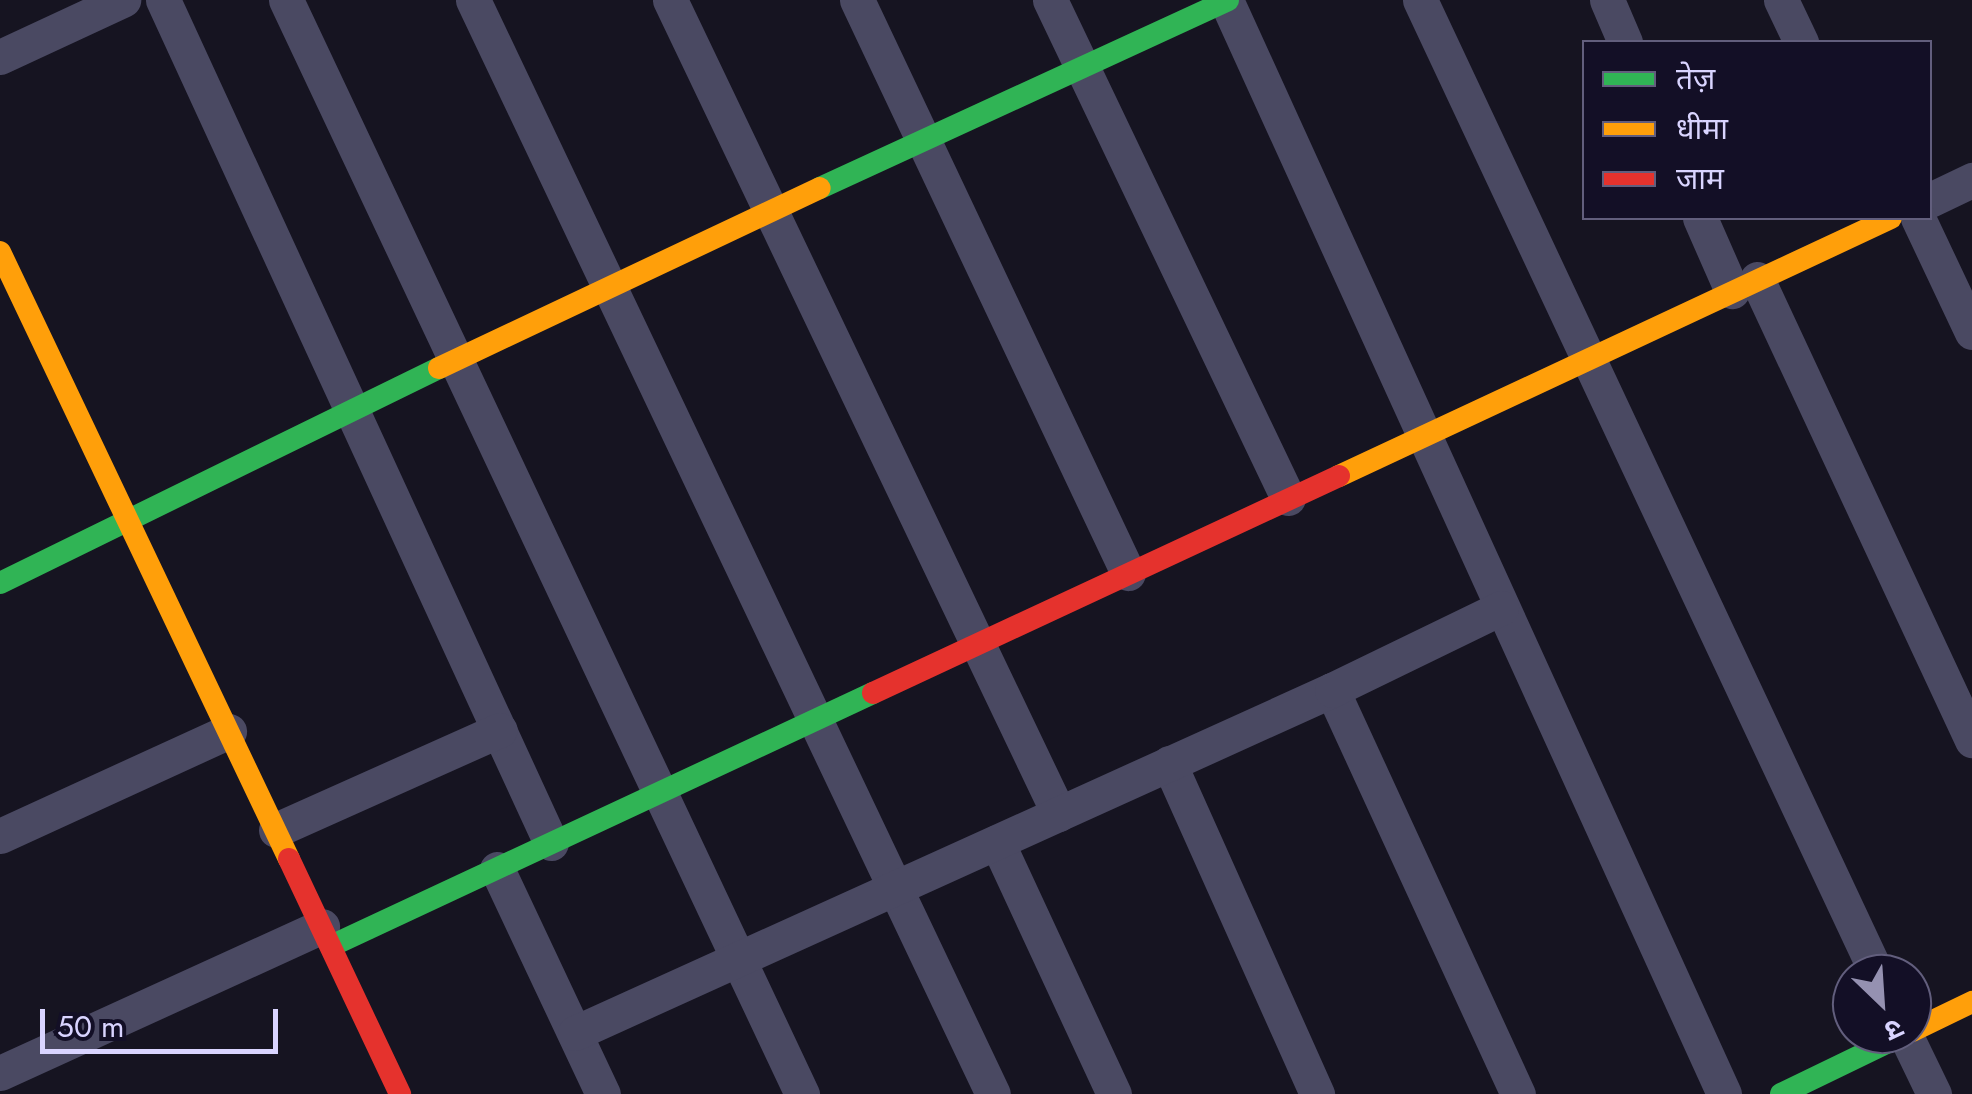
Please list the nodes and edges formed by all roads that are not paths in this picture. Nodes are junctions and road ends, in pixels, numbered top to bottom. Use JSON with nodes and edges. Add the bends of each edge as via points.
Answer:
{"nodes":[{"id":1,"x":123,"y":0,"type":"edge"},
{"id":2,"x":164,"y":0,"type":"edge"},
{"id":3,"x":286,"y":0,"type":"edge"},
{"id":4,"x":473,"y":0,"type":"edge"},
{"id":5,"x":670,"y":0,"type":"edge"},
{"id":6,"x":858,"y":0,"type":"edge"},
{"id":7,"x":1050,"y":0,"type":"edge"},
{"id":8,"x":1227,"y":0,"type":"edge"},
{"id":9,"x":1420,"y":0,"type":"edge"},
{"id":10,"x":1607,"y":0,"type":"edge"},
{"id":11,"x":1781,"y":0,"type":"edge"},
{"id":12,"x":1625,"y":40,"type":"edge"},
{"id":13,"x":1800,"y":40,"type":"edge"},
{"id":14,"x":0,"y":57,"type":"edge"},
{"id":15,"x":1081,"y":65,"type":"junction"},
{"id":16,"x":923,"y":139,"type":"junction"},
{"id":17,"x":1972,"y":180,"type":"edge"},
{"id":18,"x":1932,"y":199,"type":"edge"},
{"id":19,"x":770,"y":210,"type":"junction"},
{"id":20,"x":1701,"y":220,"type":"edge"},
{"id":21,"x":1890,"y":220,"type":"edge"},
{"id":22,"x":1895,"y":220,"type":"edge"},
{"id":23,"x":0,"y":252,"type":"edge"},
{"id":24,"x":608,"y":285,"type":"junction"},
{"id":25,"x":1745,"y":285,"type":"junction"},
{"id":26,"x":1972,"y":332,"type":"edge"},
{"id":27,"x":1588,"y":359,"type":"junction"},
{"id":28,"x":458,"y":360,"type":"junction"},
{"id":29,"x":353,"y":408,"type":"junction"},
{"id":30,"x":1422,"y":435,"type":"junction"},
{"id":31,"x":1288,"y":498,"type":"junction"},
{"id":32,"x":128,"y":520,"type":"junction"},
{"id":33,"x":1128,"y":573,"type":"junction"},
{"id":34,"x":0,"y":583,"type":"edge"},
{"id":35,"x":1501,"y":608,"type":"junction"},
{"id":36,"x":974,"y":645,"type":"junction"},
{"id":37,"x":1332,"y":690,"type":"junction"},
{"id":38,"x":814,"y":720,"type":"junction"},
{"id":39,"x":500,"y":730,"type":"junction"},
{"id":40,"x":229,"y":731,"type":"junction"},
{"id":41,"x":1972,"y":740,"type":"edge"},
{"id":42,"x":1169,"y":763,"type":"junction"},
{"id":43,"x":662,"y":792,"type":"junction"},
{"id":44,"x":1059,"y":814,"type":"junction"},
{"id":45,"x":276,"y":830,"type":"junction"},
{"id":46,"x":0,"y":836,"type":"edge"},
{"id":47,"x":997,"y":842,"type":"junction"},
{"id":48,"x":552,"y":843,"type":"junction"},
{"id":49,"x":496,"y":869,"type":"junction"},
{"id":50,"x":896,"y":890,"type":"junction"},
{"id":51,"x":326,"y":936,"type":"junction"},
{"id":52,"x":1868,"y":954,"type":"edge"},
{"id":53,"x":738,"y":957,"type":"junction"},
{"id":54,"x":1972,"y":1002,"type":"edge"},
{"id":55,"x":1932,"y":1021,"type":"edge"},
{"id":56,"x":575,"y":1034,"type":"junction"},
{"id":57,"x":1864,"y":1054,"type":"edge"},
{"id":58,"x":1916,"y":1054,"type":"edge"},
{"id":59,"x":0,"y":1073,"type":"edge"},
{"id":60,"x":400,"y":1094,"type":"edge"},
{"id":61,"x":603,"y":1094,"type":"edge"},
{"id":62,"x":802,"y":1094,"type":"edge"},
{"id":63,"x":993,"y":1094,"type":"edge"},
{"id":64,"x":1114,"y":1094,"type":"edge"},
{"id":65,"x":1317,"y":1094,"type":"edge"},
{"id":66,"x":1518,"y":1094,"type":"edge"},
{"id":67,"x":1724,"y":1094,"type":"edge"},
{"id":68,"x":1781,"y":1094,"type":"edge"},
{"id":69,"x":1934,"y":1094,"type":"edge"}],
"edges":[{"from":1,"to":14,"type":"street"},
{"from":2,"to":29,"type":"street"},
{"from":3,"to":28,"type":"street"},
{"from":4,"to":24,"type":"street"},
{"from":5,"to":19,"type":"street"},
{"from":6,"to":16,"type":"street"},
{"from":7,"to":15,"type":"street"},
{"from":8,"to":15,"type":"street"},
{"from":8,"to":30,"type":"street"},
{"from":9,"to":27,"type":"street"},
{"from":10,"to":12,"type":"street"},
{"from":11,"to":13,"type":"street"},
{"from":15,"to":16,"type":"street"},
{"from":15,"to":31,"type":"street"},
{"from":16,"to":19,"type":"street"},
{"from":16,"to":33,"type":"street"},
{"from":17,"to":18,"type":"street"},
{"from":19,"to":24,"type":"street"},
{"from":19,"to":36,"type":"street"},
{"from":20,"to":25,"type":"street"},
{"from":21,"to":25,"type":"street"},
{"from":22,"to":26,"type":"street"},
{"from":23,"to":32,"type":"street"},
{"from":24,"to":28,"type":"street"},
{"from":24,"to":38,"type":"street"},
{"from":25,"to":27,"type":"street"},
{"from":25,"to":41,"type":"street"},
{"from":27,"to":30,"type":"street"},
{"from":27,"to":52,"type":"street"},
{"from":28,"to":29,"type":"street"},
{"from":28,"to":43,"type":"street"},
{"from":29,"to":32,"type":"street"},
{"from":29,"to":39,"type":"street"},
{"from":30,"to":31,"type":"street"},
{"from":30,"to":35,"type":"street"},
{"from":31,"to":33,"type":"street"},
{"from":32,"to":34,"type":"street"},
{"from":32,"to":40,"type":"street"},
{"from":33,"to":36,"type":"street"},
{"from":35,"to":37,"type":"street"},
{"from":35,"to":67,"type":"street"},
{"from":36,"to":38,"type":"street"},
{"from":36,"to":44,"type":"street"},
{"from":37,"to":42,"type":"street"},
{"from":37,"to":66,"type":"street"},
{"from":38,"to":43,"type":"street"},
{"from":38,"to":50,"type":"street"},
{"from":39,"to":45,"type":"street"},
{"from":39,"to":48,"type":"street"},
{"from":40,"to":45,"type":"street"},
{"from":40,"to":46,"type":"street"},
{"from":42,"to":44,"type":"street"},
{"from":42,"to":65,"type":"street"},
{"from":43,"to":48,"type":"street"},
{"from":43,"to":53,"type":"street"},
{"from":44,"to":47,"type":"street"},
{"from":45,"to":51,"type":"street"},
{"from":47,"to":50,"type":"street"},
{"from":47,"to":64,"type":"street"},
{"from":48,"to":49,"type":"street"},
{"from":49,"to":51,"type":"street"},
{"from":49,"to":56,"type":"street"},
{"from":50,"to":53,"type":"street"},
{"from":50,"to":63,"type":"street"},
{"from":51,"to":59,"type":"street"},
{"from":51,"to":60,"type":"street"},
{"from":53,"to":56,"type":"street"},
{"from":53,"to":62,"type":"street"},
{"from":54,"to":55,"type":"street"},
{"from":56,"to":61,"type":"street"},
{"from":57,"to":68,"type":"street"},
{"from":58,"to":69,"type":"street"}]}
